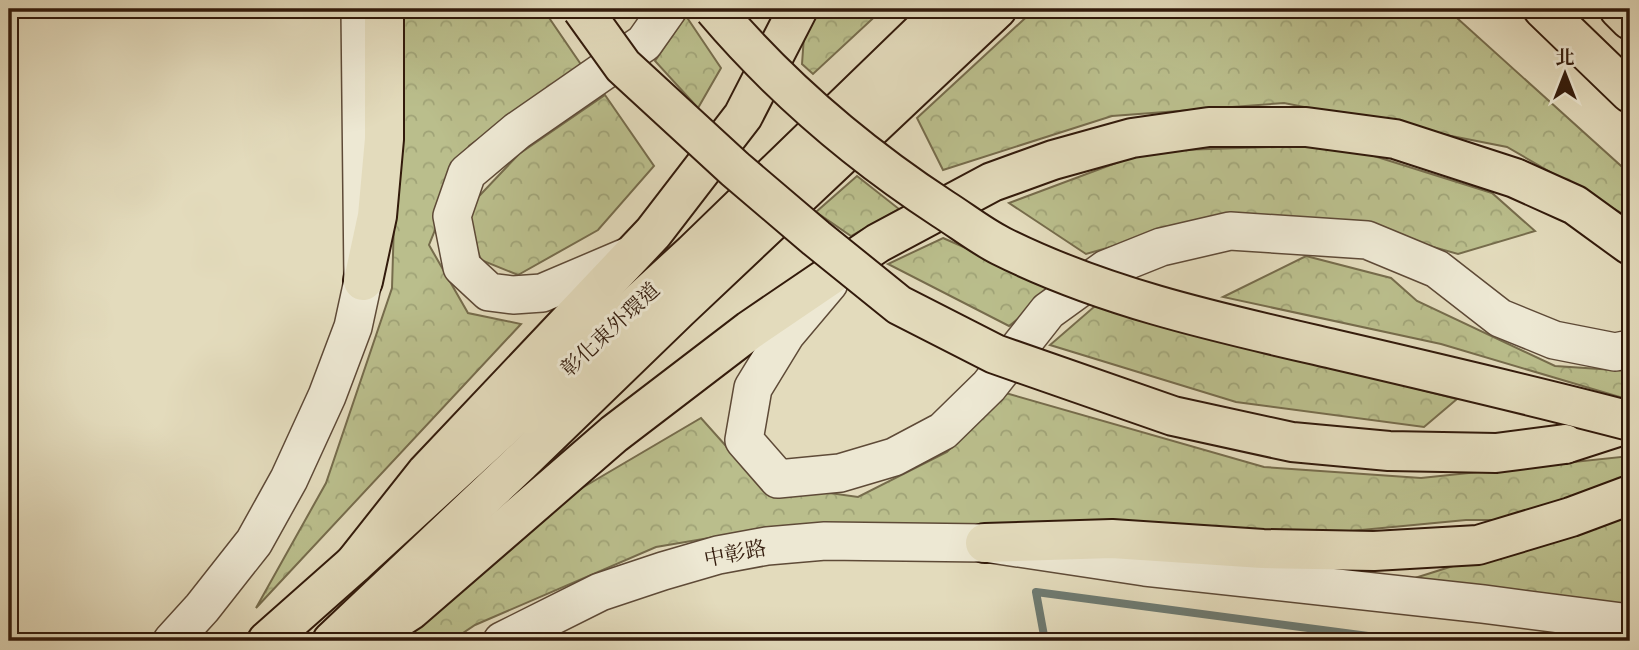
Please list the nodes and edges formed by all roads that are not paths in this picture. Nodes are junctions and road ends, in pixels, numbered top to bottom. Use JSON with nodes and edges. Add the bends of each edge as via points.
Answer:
{"nodes":[{"id":1,"x":360,"y":9,"type":"edge"},
{"id":2,"x":384,"y":9,"type":"edge"},
{"id":3,"x":582,"y":9,"type":"edge"},
{"id":4,"x":668,"y":9,"type":"edge"},
{"id":5,"x":714,"y":9,"type":"edge"},
{"id":6,"x":798,"y":9,"type":"edge"},
{"id":7,"x":945,"y":9,"type":"edge"},
{"id":8,"x":997,"y":9,"type":"edge"},
{"id":9,"x":1543,"y":9,"type":"edge"},
{"id":10,"x":1619,"y":9,"type":"edge"},
{"id":11,"x":1630,"y":20,"type":"edge"},
{"id":12,"x":1630,"y":93,"type":"edge"},
{"id":13,"x":1630,"y":244,"type":"edge"},
{"id":14,"x":629,"y":256,"type":"junction"},
{"id":15,"x":840,"y":270,"type":"junction"},
{"id":16,"x":363,"y":281,"type":"junction"},
{"id":17,"x":1630,"y":349,"type":"edge"},
{"id":18,"x":1630,"y":422,"type":"edge"},
{"id":19,"x":1630,"y":495,"type":"edge"},
{"id":20,"x":985,"y":543,"type":"junction"},
{"id":21,"x":354,"y":564,"type":"junction"},
{"id":22,"x":1630,"y":623,"type":"edge"},
{"id":23,"x":172,"y":641,"type":"edge"},
{"id":24,"x":267,"y":641,"type":"edge"},
{"id":25,"x":332,"y":641,"type":"edge"},
{"id":26,"x":363,"y":641,"type":"edge"},
{"id":27,"x":502,"y":641,"type":"edge"}],
"edges":[{"from":1,"to":16,"type":"street"},
{"from":2,"to":16,"type":"main road","via":[[384,139],[377,216]]},
{"from":3,"to":18,"type":"main road","bridge":true,"via":[[623,66],[816,238],[899,305],[995,354],[1173,416],[1292,442],[1389,451],[1496,453],[1565,444]]},
{"from":4,"to":14,"type":"street","via":[[644,43],[517,131],[467,173],[452,216],[462,267],[489,292],[542,293]]},
{"from":5,"to":18,"type":"main road","bridge":true,"via":[[826,124],[902,182],[999,246],[1094,287],[1183,312]]},
{"from":6,"to":14,"type":"main road","via":[[743,116],[653,233]]},
{"from":7,"to":21,"type":"main road","name":"彰化東外環道","via":[[693,253]]},
{"from":8,"to":25,"type":"main road","name":"彰化東外環道"},
{"from":9,"to":12,"type":"main road"},
{"from":10,"to":11,"type":"main road"},
{"from":13,"to":15,"type":"main road","via":[[1575,205],[1515,178],[1395,139],[1306,127],[1209,127],[1132,138],[992,182],[878,243]]},
{"from":14,"to":21,"type":"main road","via":[[426,473]]},
{"from":15,"to":17,"type":"street","via":[[786,334],[753,388],[744,440],[778,479],[841,473],[894,457],[943,431],[989,386],[1048,311],[1106,269],[1161,247],[1230,231],[1367,240],[1437,269],[1500,318],[1554,340],[1615,352]]},
{"from":15,"to":26,"type":"main road","via":[[750,330],[624,426],[411,610]]},
{"from":16,"to":23,"type":"street","via":[[345,350],[289,479],[254,542]]},
{"from":19,"to":20,"type":"main road","via":[[1478,545],[1374,551],[1112,539]]},
{"from":20,"to":22,"type":"street","name":"中彰路","via":[[1145,567]]},
{"from":20,"to":27,"type":"street","name":"中彰路","via":[[825,541],[718,555],[600,592]]},
{"from":21,"to":24,"type":"main road","name":"彰化東外環道"}]}
